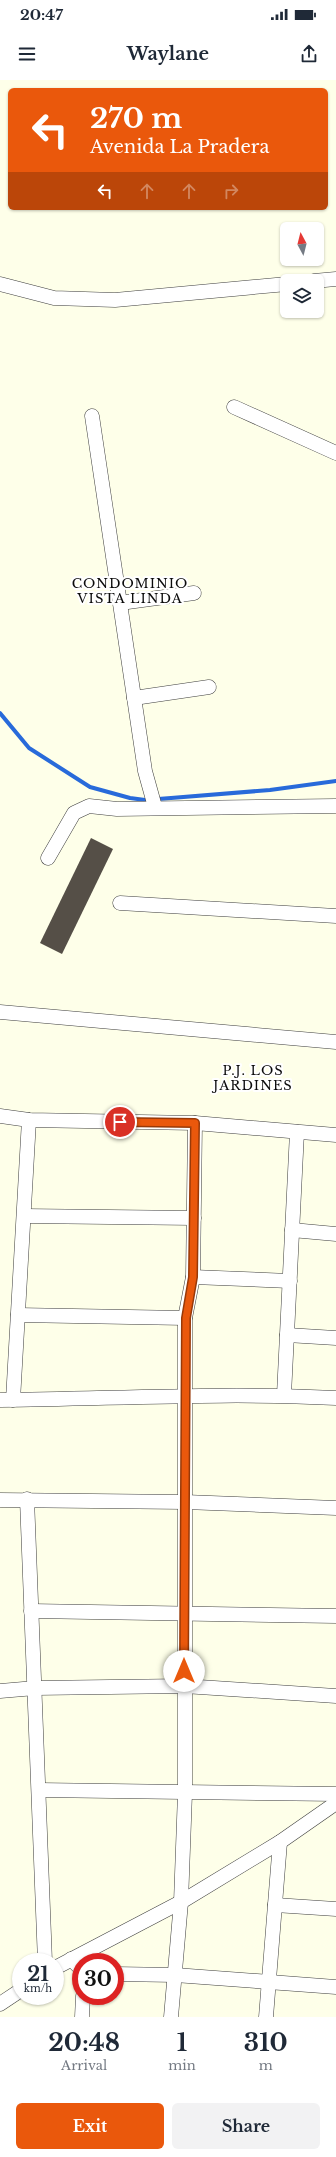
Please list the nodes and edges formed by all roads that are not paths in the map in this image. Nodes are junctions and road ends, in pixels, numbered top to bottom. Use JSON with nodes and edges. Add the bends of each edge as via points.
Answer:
{"nodes":[{"id":1,"x":336,"y":279,"type":"edge"},
{"id":2,"x":324,"y":280,"type":"edge"},
{"id":3,"x":0,"y":284,"type":"edge"},
{"id":4,"x":280,"y":285,"type":"edge"},
{"id":5,"x":234,"y":406,"type":"dead end"},
{"id":6,"x":92,"y":416,"type":"dead end"},
{"id":7,"x":336,"y":453,"type":"edge"},
{"id":8,"x":194,"y":594,"type":"dead end"},
{"id":9,"x":120,"y":603,"type":"junction"},
{"id":10,"x":209,"y":688,"type":"dead end"},
{"id":11,"x":134,"y":698,"type":"junction"},
{"id":12,"x":154,"y":802,"type":"junction"},
{"id":13,"x":336,"y":806,"type":"edge"},
{"id":14,"x":48,"y":858,"type":"dead end"},
{"id":15,"x":120,"y":902,"type":"dead end"},
{"id":16,"x":336,"y":916,"type":"edge"},
{"id":17,"x":0,"y":1012,"type":"edge"},
{"id":18,"x":336,"y":1041,"type":"edge"},
{"id":19,"x":0,"y":1116,"type":"edge"},
{"id":20,"x":29,"y":1120,"type":"junction"},
{"id":21,"x":195,"y":1123,"type":"junction"},
{"id":22,"x":297,"y":1132,"type":"junction"},
{"id":23,"x":336,"y":1135,"type":"edge"},
{"id":24,"x":24,"y":1216,"type":"junction"},
{"id":25,"x":194,"y":1218,"type":"junction"},
{"id":26,"x":292,"y":1230,"type":"junction"},
{"id":27,"x":336,"y":1234,"type":"edge"},
{"id":28,"x":193,"y":1277,"type":"junction"},
{"id":29,"x":290,"y":1281,"type":"junction"},
{"id":30,"x":18,"y":1315,"type":"junction"},
{"id":31,"x":186,"y":1318,"type":"junction"},
{"id":32,"x":287,"y":1334,"type":"junction"},
{"id":33,"x":336,"y":1338,"type":"edge"},
{"id":34,"x":185,"y":1395,"type":"junction"},
{"id":35,"x":284,"y":1395,"type":"junction"},
{"id":36,"x":336,"y":1398,"type":"edge"},
{"id":37,"x":6,"y":1400,"type":"edge"},
{"id":38,"x":0,"y":1500,"type":"edge"},
{"id":39,"x":27,"y":1500,"type":"junction"},
{"id":40,"x":185,"y":1502,"type":"junction"},
{"id":41,"x":336,"y":1508,"type":"edge"},
{"id":42,"x":31,"y":1611,"type":"junction"},
{"id":43,"x":184,"y":1614,"type":"junction"},
{"id":44,"x":336,"y":1616,"type":"edge"},
{"id":45,"x":184,"y":1686,"type":"junction"},
{"id":46,"x":36,"y":1688,"type":"junction"},
{"id":47,"x":0,"y":1692,"type":"edge"},
{"id":48,"x":336,"y":1696,"type":"edge"},
{"id":49,"x":39,"y":1790,"type":"junction"},
{"id":50,"x":185,"y":1793,"type":"junction"},
{"id":51,"x":336,"y":1794,"type":"edge"},
{"id":52,"x":336,"y":1804,"type":"edge"},
{"id":53,"x":280,"y":1842,"type":"junction"},
{"id":54,"x":181,"y":1902,"type":"junction"},
{"id":55,"x":275,"y":1905,"type":"junction"},
{"id":56,"x":336,"y":1909,"type":"edge"},
{"id":57,"x":45,"y":1953,"type":"edge"},
{"id":58,"x":71,"y":1959,"type":"joint"},
{"id":59,"x":64,"y":1963,"type":"edge"},
{"id":60,"x":124,"y":1974,"type":"edge"},
{"id":61,"x":175,"y":1975,"type":"junction"},
{"id":62,"x":269,"y":1981,"type":"junction"},
{"id":63,"x":336,"y":1987,"type":"edge"},
{"id":64,"x":12,"y":1996,"type":"edge"},
{"id":65,"x":0,"y":2004,"type":"edge"},
{"id":66,"x":83,"y":2005,"type":"edge"},
{"id":67,"x":82,"y":2017,"type":"edge"},
{"id":68,"x":171,"y":2017,"type":"edge"},
{"id":69,"x":266,"y":2017,"type":"edge"}],
"edges":[{"from":1,"to":2,"type":"street"},
{"from":3,"to":4,"type":"street","via":[[54,298],[115,300]]},
{"from":5,"to":7,"type":"street"},
{"from":6,"to":9,"type":"street"},
{"from":8,"to":9,"type":"street"},
{"from":9,"to":11,"type":"street"},
{"from":10,"to":11,"type":"street"},
{"from":11,"to":12,"type":"street","via":[[145,771]]},
{"from":12,"to":13,"type":"street"},
{"from":12,"to":14,"type":"street","via":[[117,809],[89,806],[74,813]]},
{"from":15,"to":16,"type":"street"},
{"from":17,"to":18,"type":"street"},
{"from":19,"to":20,"type":"street"},
{"from":20,"to":21,"type":"street"},
{"from":20,"to":24,"type":"street"},
{"from":21,"to":22,"type":"street"},
{"from":21,"to":25,"type":"street"},
{"from":22,"to":23,"type":"street"},
{"from":22,"to":26,"type":"street"},
{"from":24,"to":25,"type":"street"},
{"from":24,"to":30,"type":"street"},
{"from":25,"to":28,"type":"street"},
{"from":26,"to":27,"type":"street"},
{"from":26,"to":29,"type":"street"},
{"from":28,"to":29,"type":"street"},
{"from":28,"to":31,"type":"street"},
{"from":29,"to":32,"type":"street"},
{"from":30,"to":31,"type":"street"},
{"from":30,"to":37,"type":"street"},
{"from":31,"to":34,"type":"street"},
{"from":32,"to":33,"type":"street"},
{"from":32,"to":35,"type":"street"},
{"from":34,"to":35,"type":"street"},
{"from":34,"to":37,"type":"street"},
{"from":34,"to":40,"type":"street"},
{"from":35,"to":36,"type":"street"},
{"from":38,"to":39,"type":"street"},
{"from":39,"to":40,"type":"street"},
{"from":39,"to":42,"type":"street"},
{"from":40,"to":41,"type":"street"},
{"from":40,"to":43,"type":"street"},
{"from":42,"to":43,"type":"street"},
{"from":42,"to":46,"type":"street"},
{"from":43,"to":44,"type":"street"},
{"from":43,"to":45,"type":"street"},
{"from":45,"to":46,"type":"street"},
{"from":45,"to":48,"type":"street"},
{"from":45,"to":50,"type":"street"},
{"from":46,"to":47,"type":"street"},
{"from":46,"to":49,"type":"street"},
{"from":49,"to":50,"type":"street"},
{"from":49,"to":57,"type":"street"},
{"from":50,"to":51,"type":"street"},
{"from":50,"to":54,"type":"street"},
{"from":52,"to":53,"type":"street"},
{"from":53,"to":54,"type":"street"},
{"from":53,"to":55,"type":"street"},
{"from":54,"to":58,"type":"street"},
{"from":54,"to":61,"type":"street"},
{"from":55,"to":56,"type":"street"},
{"from":55,"to":62,"type":"street"},
{"from":58,"to":59,"type":"street"},
{"from":60,"to":61,"type":"street"},
{"from":61,"to":62,"type":"street"},
{"from":61,"to":68,"type":"street"},
{"from":62,"to":63,"type":"street"},
{"from":62,"to":69,"type":"street"},
{"from":64,"to":65,"type":"street"},
{"from":66,"to":67,"type":"street"}]}
